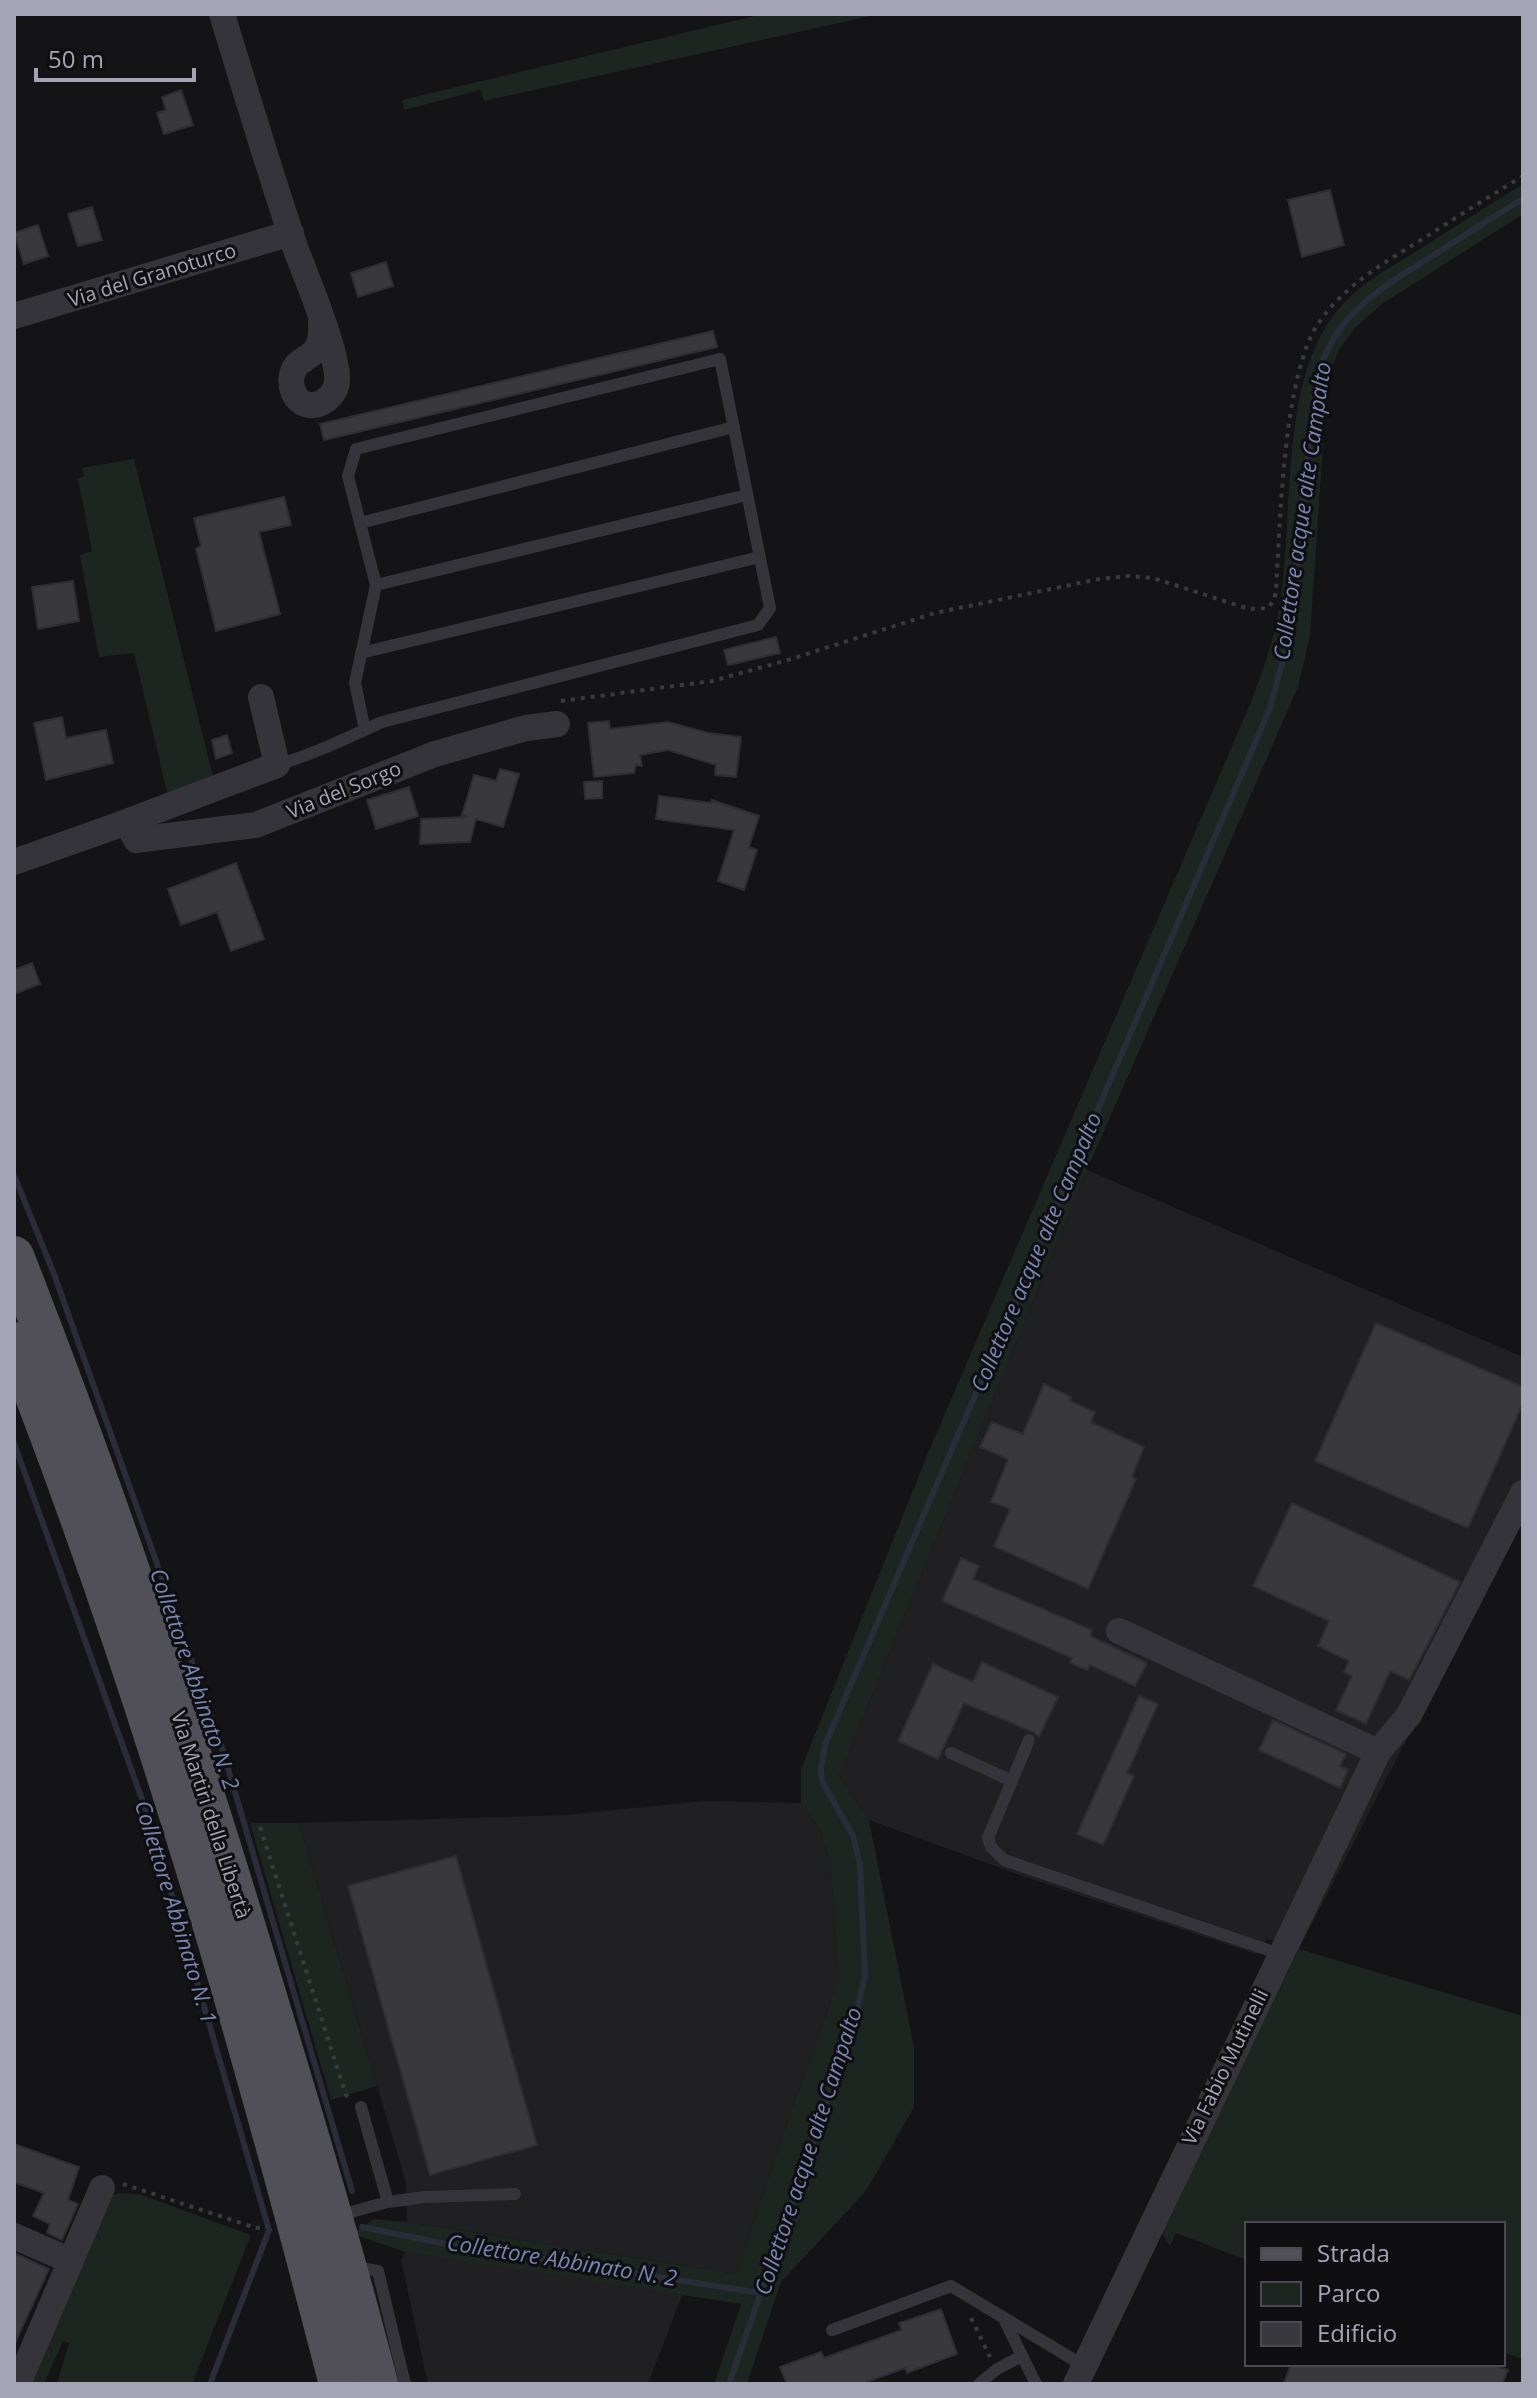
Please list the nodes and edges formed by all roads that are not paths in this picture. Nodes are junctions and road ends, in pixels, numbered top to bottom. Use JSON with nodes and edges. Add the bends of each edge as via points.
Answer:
{"nodes":[{"id":1,"x":222,"y":14,"type":"edge"},
{"id":2,"x":291,"y":233,"type":"junction"},
{"id":3,"x":14,"y":316,"type":"edge"},
{"id":4,"x":321,"y":322,"type":"dead end"},
{"id":5,"x":734,"y":427,"type":"junction"},
{"id":6,"x":747,"y":495,"type":"junction"},
{"id":7,"x":360,"y":523,"type":"junction"},
{"id":8,"x":760,"y":557,"type":"junction"},
{"id":9,"x":376,"y":585,"type":"junction"},
{"id":10,"x":361,"y":653,"type":"junction"},
{"id":11,"x":261,"y":697,"type":"dead end"},
{"id":12,"x":556,"y":713,"type":"road end"},
{"id":13,"x":365,"y":730,"type":"junction"},
{"id":14,"x":277,"y":765,"type":"junction"},
{"id":15,"x":130,"y":827,"type":"junction"},
{"id":16,"x":14,"y":862,"type":"edge"},
{"id":17,"x":14,"y":879,"type":"edge"},
{"id":18,"x":14,"y":1256,"type":"edge"},
{"id":19,"x":14,"y":1342,"type":"edge"},
{"id":20,"x":1523,"y":1493,"type":"edge"},
{"id":21,"x":1119,"y":1631,"type":"dead end"},
{"id":22,"x":1029,"y":1740,"type":"dead end"},
{"id":23,"x":1378,"y":1752,"type":"junction"},
{"id":24,"x":951,"y":1753,"type":"dead end"},
{"id":25,"x":1012,"y":1781,"type":"junction"},
{"id":26,"x":1280,"y":1954,"type":"junction"},
{"id":27,"x":361,"y":2107,"type":"road end"},
{"id":28,"x":102,"y":2188,"type":"road end"},
{"id":29,"x":515,"y":2194,"type":"dead end"},
{"id":30,"x":388,"y":2202,"type":"junction"},
{"id":31,"x":333,"y":2217,"type":"junction"},
{"id":32,"x":14,"y":2236,"type":"edge"},
{"id":33,"x":71,"y":2261,"type":"junction"},
{"id":34,"x":347,"y":2266,"type":"junction"},
{"id":35,"x":1003,"y":2317,"type":"junction"},
{"id":36,"x":832,"y":2330,"type":"dead end"},
{"id":37,"x":1022,"y":2356,"type":"junction"},
{"id":38,"x":1080,"y":2375,"type":"edge"},
{"id":39,"x":18,"y":2384,"type":"edge"},
{"id":40,"x":339,"y":2384,"type":"edge"},
{"id":41,"x":378,"y":2384,"type":"edge"},
{"id":42,"x":405,"y":2384,"type":"edge"},
{"id":43,"x":979,"y":2384,"type":"edge"},
{"id":44,"x":1036,"y":2384,"type":"edge"}],
"edges":[{"from":1,"to":2,"type":"street"},
{"from":2,"to":3,"type":"street","name":"Via del Granoturco"},
{"from":2,"to":4,"type":"street"},
{"from":5,"to":6,"type":"lane"},
{"from":5,"to":7,"type":"lane"},
{"from":5,"to":7,"type":"lane","via":[[720,359],[356,449],[348,476]]},
{"from":6,"to":8,"type":"lane"},
{"from":6,"to":9,"type":"lane"},
{"from":7,"to":9,"type":"lane"},
{"from":8,"to":10,"type":"lane"},
{"from":8,"to":13,"type":"lane","via":[[770,608],[758,625]]},
{"from":9,"to":10,"type":"lane"},
{"from":10,"to":13,"type":"lane","via":[[355,683]]},
{"from":11,"to":14,"type":"street"},
{"from":12,"to":15,"type":"street","name":"Via del Sorgo","via":[[256,825],[136,840]]},
{"from":13,"to":14,"type":"lane"},
{"from":14,"to":15,"type":"street","name":"Via del Sorgo"},
{"from":15,"to":16,"type":"street","name":"Via del Sorgo"},
{"from":15,"to":17,"type":"street","name":"Via del Sorgo","via":[[105,847]]},
{"from":18,"to":31,"type":"main road","name":"Via Martiri della Libertà","via":[[203,1785]]},
{"from":19,"to":40,"type":"main road","name":"Via Martiri della Libertà","via":[[174,1794],[243,2021]]},
{"from":20,"to":23,"type":"street","name":"Via Fabio Mutinelli","via":[[1409,1715]]},
{"from":21,"to":23,"type":"street"},
{"from":22,"to":25,"type":"lane"},
{"from":23,"to":26,"type":"street","name":"Via Fabio Mutinelli"},
{"from":24,"to":25,"type":"lane"},
{"from":25,"to":26,"type":"lane","via":[[988,1838],[1004,1860]]},
{"from":26,"to":38,"type":"street","name":"Via Fabio Mutinelli"},
{"from":27,"to":30,"type":"lane"},
{"from":28,"to":33,"type":"street"},
{"from":29,"to":30,"type":"lane"},
{"from":30,"to":31,"type":"lane"},
{"from":31,"to":34,"type":"main road","name":"Via Martiri della Libertà"},
{"from":32,"to":33,"type":"street"},
{"from":33,"to":39,"type":"street"},
{"from":34,"to":41,"type":"main road","name":"Via Martiri della Libertà"},
{"from":34,"to":42,"type":"lane","via":[[378,2271]]},
{"from":35,"to":36,"type":"lane","via":[[951,2286]]},
{"from":35,"to":37,"type":"lane"},
{"from":35,"to":38,"type":"lane"},
{"from":37,"to":43,"type":"lane"},
{"from":37,"to":44,"type":"lane"}]}
